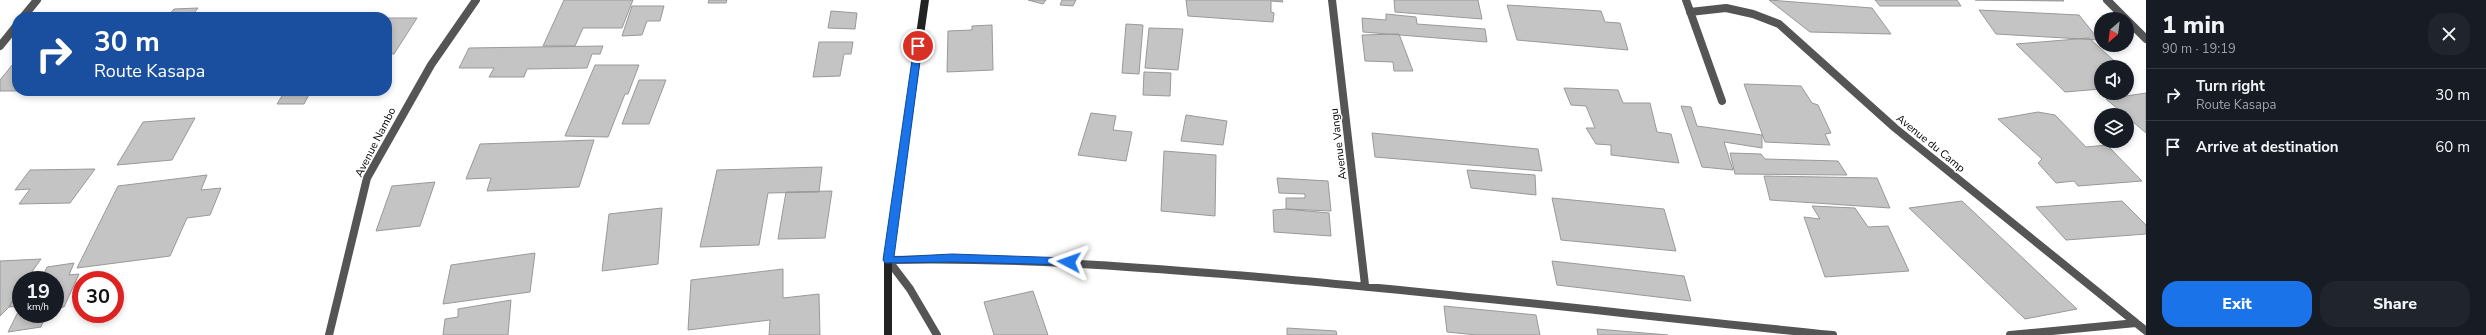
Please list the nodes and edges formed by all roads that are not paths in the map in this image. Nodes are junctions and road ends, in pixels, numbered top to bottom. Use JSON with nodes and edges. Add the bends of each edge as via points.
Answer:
{"nodes":[{"id":1,"x":37,"y":0,"type":"edge"},
{"id":2,"x":476,"y":0,"type":"edge"},
{"id":3,"x":925,"y":0,"type":"edge"},
{"id":4,"x":1332,"y":0,"type":"edge"},
{"id":5,"x":1686,"y":0,"type":"edge"},
{"id":6,"x":2107,"y":0,"type":"edge"},
{"id":7,"x":27,"y":12,"type":"edge"},
{"id":8,"x":1690,"y":12,"type":"junction"},
{"id":9,"x":2118,"y":12,"type":"edge"},
{"id":10,"x":2134,"y":28,"type":"edge"},
{"id":11,"x":12,"y":31,"type":"edge"},
{"id":12,"x":2146,"y":39,"type":"edge"},
{"id":13,"x":0,"y":46,"type":"edge"},
{"id":14,"x":1722,"y":101,"type":"dead end"},
{"id":15,"x":888,"y":260,"type":"junction"},
{"id":16,"x":1365,"y":286,"type":"junction"},
{"id":17,"x":2136,"y":323,"type":"junction"},
{"id":18,"x":2146,"y":331,"type":"edge"},
{"id":19,"x":329,"y":335,"type":"edge"},
{"id":20,"x":888,"y":335,"type":"edge"},
{"id":21,"x":936,"y":335,"type":"edge"},
{"id":22,"x":1833,"y":335,"type":"edge"},
{"id":23,"x":2010,"y":335,"type":"edge"}],
"edges":[{"from":1,"to":7,"type":"street"},
{"from":2,"to":19,"type":"street","name":"Avenue Nambo","via":[[431,65],[367,178]]},
{"from":3,"to":15,"type":"main road"},
{"from":4,"to":16,"type":"street","name":"Avenue Vangu"},
{"from":5,"to":8,"type":"street"},
{"from":6,"to":9,"type":"street"},
{"from":8,"to":14,"type":"street"},
{"from":8,"to":17,"type":"street","name":"Avenue du Camp","via":[[1726,8],[1753,14],[1779,24],[1895,128]]},
{"from":10,"to":12,"type":"street"},
{"from":11,"to":13,"type":"street"},
{"from":15,"to":16,"type":"street","via":[[1038,260]]},
{"from":15,"to":20,"type":"main road"},
{"from":15,"to":21,"type":"street","via":[[910,289]]},
{"from":16,"to":22,"type":"street"},
{"from":17,"to":18,"type":"street","name":"Avenue du Camp"},
{"from":17,"to":23,"type":"street"}]}
